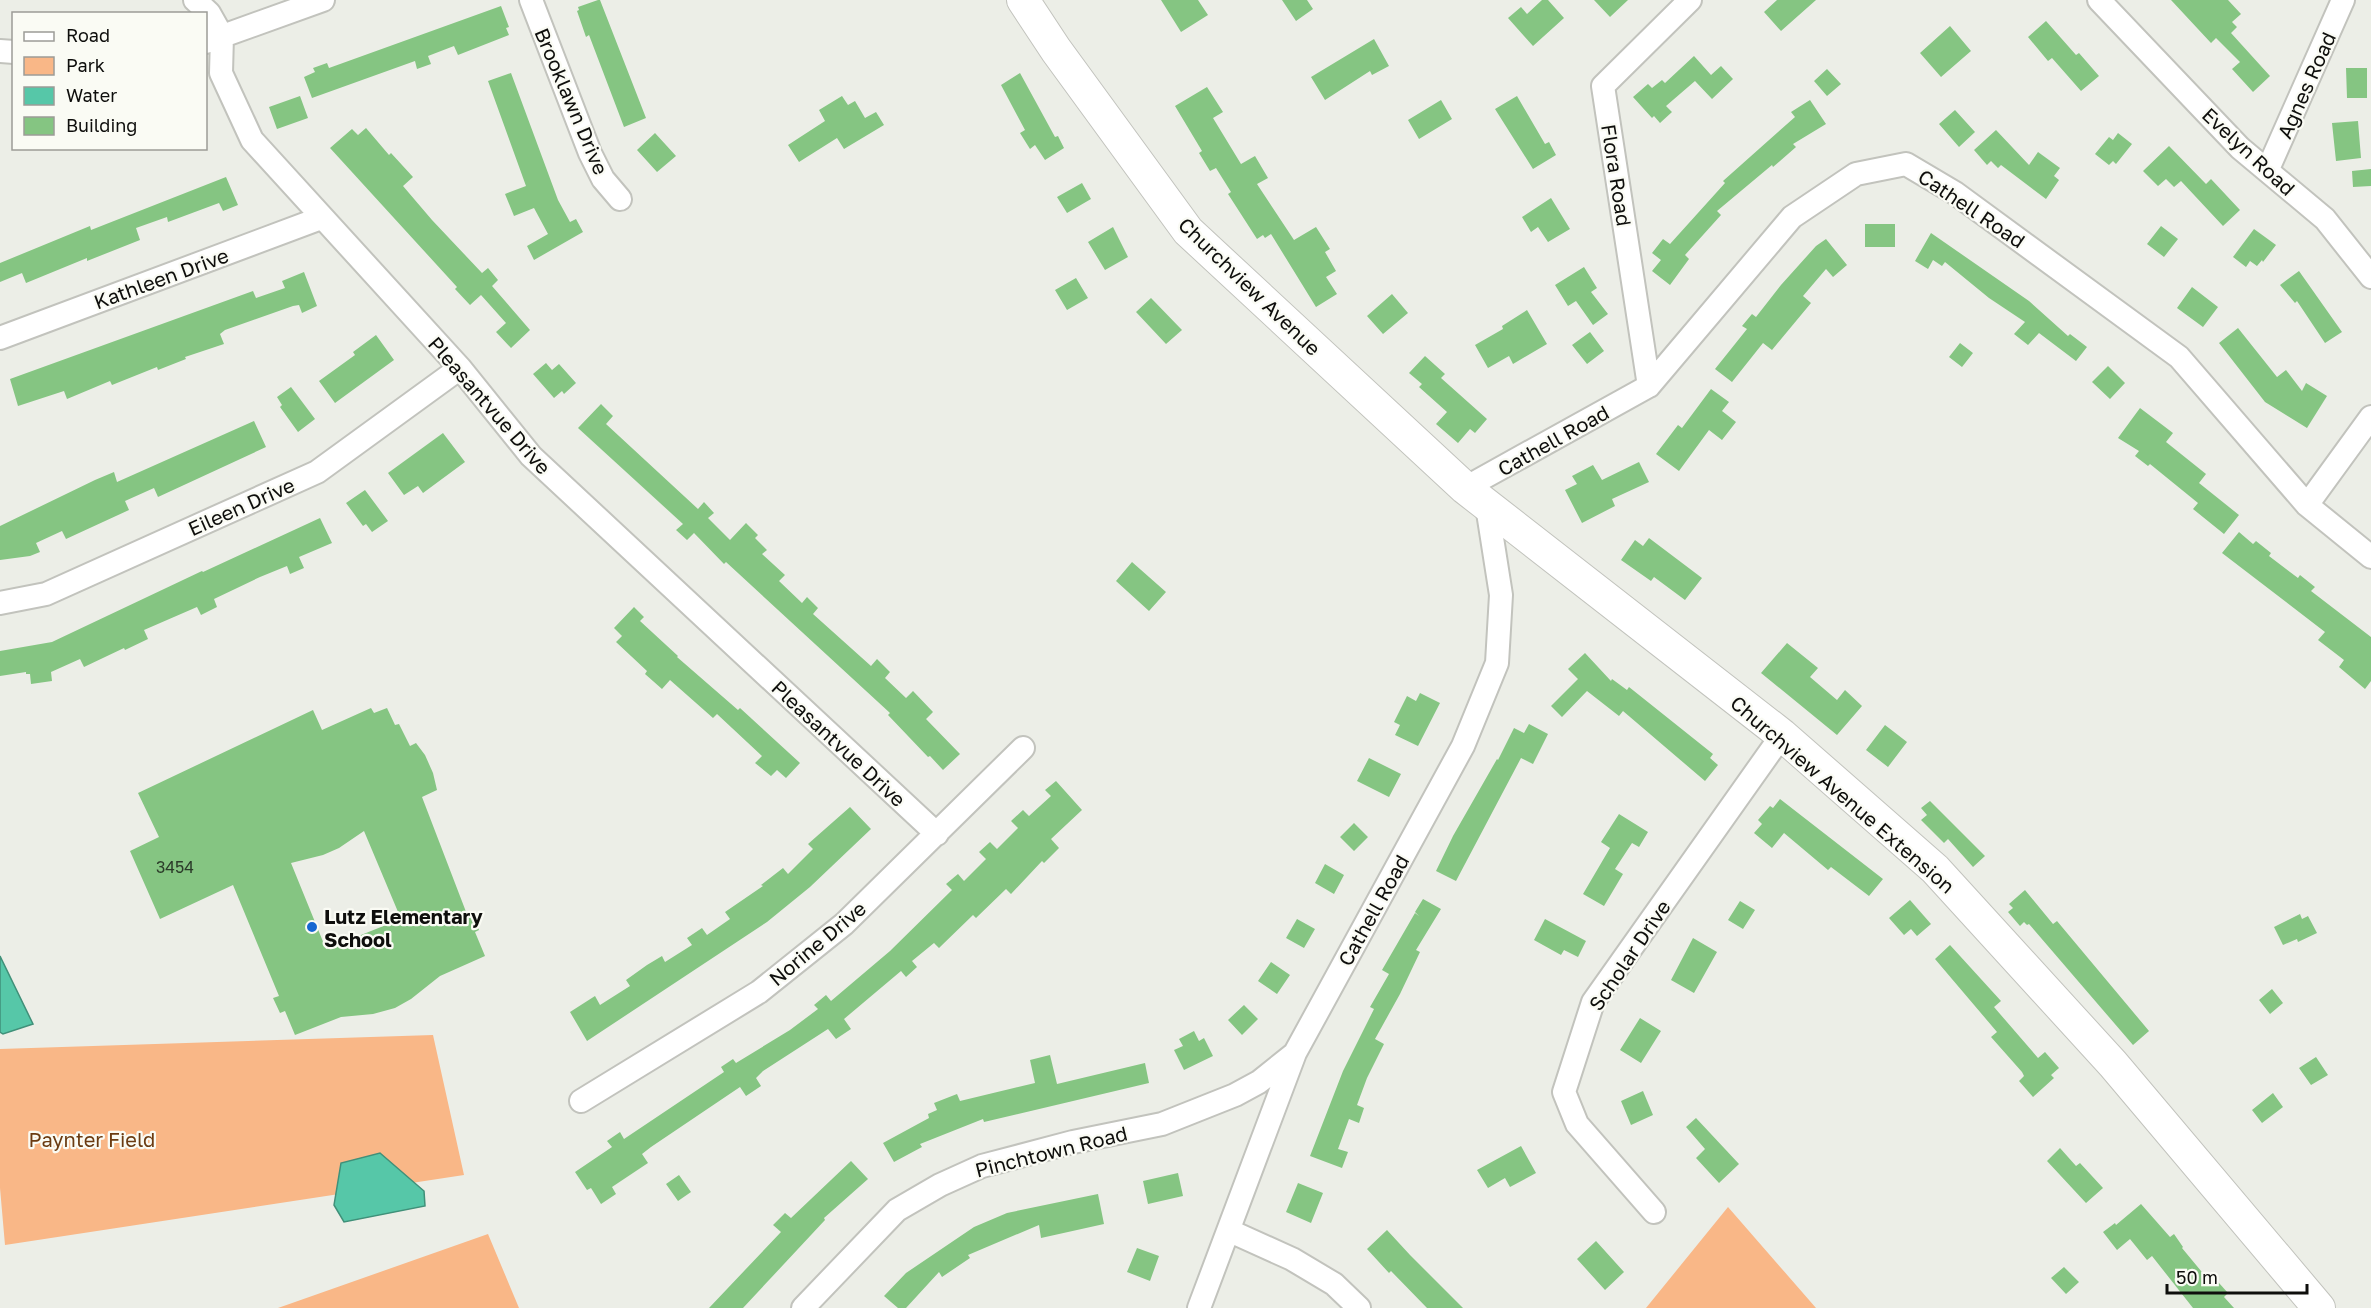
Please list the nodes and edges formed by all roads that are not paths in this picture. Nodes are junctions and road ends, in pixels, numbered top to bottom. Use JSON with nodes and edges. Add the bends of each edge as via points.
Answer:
{"nodes":[{"id":1,"x":195,"y":0,"type":"edge"},
{"id":2,"x":323,"y":0,"type":"edge"},
{"id":3,"x":531,"y":0,"type":"edge"},
{"id":4,"x":1023,"y":0,"type":"edge"},
{"id":5,"x":1690,"y":0,"type":"edge"},
{"id":6,"x":2099,"y":0,"type":"edge"},
{"id":7,"x":2343,"y":0,"type":"edge"},
{"id":8,"x":214,"y":39,"type":"edge"},
{"id":9,"x":2268,"y":170,"type":"junction"},
{"id":10,"x":620,"y":199,"type":"dead end"},
{"id":11,"x":321,"y":218,"type":"junction"},
{"id":12,"x":2371,"y":277,"type":"edge"},
{"id":13,"x":0,"y":338,"type":"edge"},
{"id":14,"x":460,"y":368,"type":"junction"},
{"id":15,"x":1649,"y":386,"type":"junction"},
{"id":16,"x":2371,"y":417,"type":"edge"},
{"id":17,"x":1476,"y":497,"type":"junction"},
{"id":18,"x":2307,"y":505,"type":"junction"},
{"id":19,"x":2371,"y":557,"type":"edge"},
{"id":20,"x":0,"y":603,"type":"edge"},
{"id":21,"x":1782,"y":735,"type":"junction"},
{"id":22,"x":1023,"y":748,"type":"dead end"},
{"id":23,"x":937,"y":834,"type":"junction"},
{"id":24,"x":1295,"y":1053,"type":"junction"},
{"id":25,"x":581,"y":1101,"type":"dead end"},
{"id":26,"x":1654,"y":1212,"type":"dead end"},
{"id":27,"x":1230,"y":1231,"type":"junction"},
{"id":28,"x":802,"y":1308,"type":"edge"},
{"id":29,"x":1199,"y":1308,"type":"edge"},
{"id":30,"x":1359,"y":1308,"type":"edge"},
{"id":31,"x":2319,"y":1308,"type":"edge"}],
"edges":[{"from":1,"to":8,"type":"street","via":[[209,13]]},
{"from":2,"to":8,"type":"street"},
{"from":3,"to":10,"type":"street","name":"Brooklawn Drive","via":[[590,153],[603,179]]},
{"from":4,"to":17,"type":"street","name":"Churchview Avenue","via":[[1188,231]]},
{"from":5,"to":15,"type":"street","name":"Flora Road","via":[[1603,86]]},
{"from":6,"to":9,"type":"street","name":"Evelyn Road","via":[[2240,148]]},
{"from":7,"to":9,"type":"street","name":"Agnes Road"},
{"from":8,"to":11,"type":"street","name":"Pleasantvue Drive","via":[[221,73],[252,140]]},
{"from":9,"to":12,"type":"street","name":"Evelyn Road","via":[[2325,219]]},
{"from":11,"to":13,"type":"street","name":"Kathleen Drive"},
{"from":11,"to":14,"type":"street","name":"Pleasantvue Drive"},
{"from":14,"to":20,"type":"street","name":"Eileen Drive","via":[[317,472],[46,594]]},
{"from":14,"to":23,"type":"street","name":"Pleasantvue Drive","via":[[531,456]]},
{"from":15,"to":17,"type":"street","name":"Cathell Road"},
{"from":15,"to":18,"type":"street","name":"Cathell Road","via":[[1792,216],[1856,174],[1906,164],[1955,193],[2179,357]]},
{"from":16,"to":18,"type":"street"},
{"from":17,"to":21,"type":"street","name":"Churchview Avenue Extension"},
{"from":17,"to":24,"type":"street","name":"Cathell Road","via":[[1501,595],[1497,663],[1463,746]]},
{"from":18,"to":19,"type":"street","name":"Cathell Road"},
{"from":21,"to":26,"type":"street","name":"Scholar Drive","via":[[1593,1002],[1564,1092],[1577,1124]]},
{"from":21,"to":31,"type":"street","name":"Churchview Avenue Extension","via":[[1935,869],[2113,1064]]},
{"from":22,"to":23,"type":"street","name":"Norine Drive"},
{"from":23,"to":25,"type":"street","name":"Norine Drive","via":[[844,924],[759,992]]},
{"from":24,"to":27,"type":"street","name":"Cathell Road"},
{"from":24,"to":28,"type":"street","name":"Pinchtown Road","via":[[1259,1082],[1235,1095],[1162,1124],[982,1166],[940,1185],[897,1210]]},
{"from":27,"to":29,"type":"street","name":"Cathell Road"},
{"from":27,"to":30,"type":"street","via":[[1292,1258],[1334,1284]]}]}
